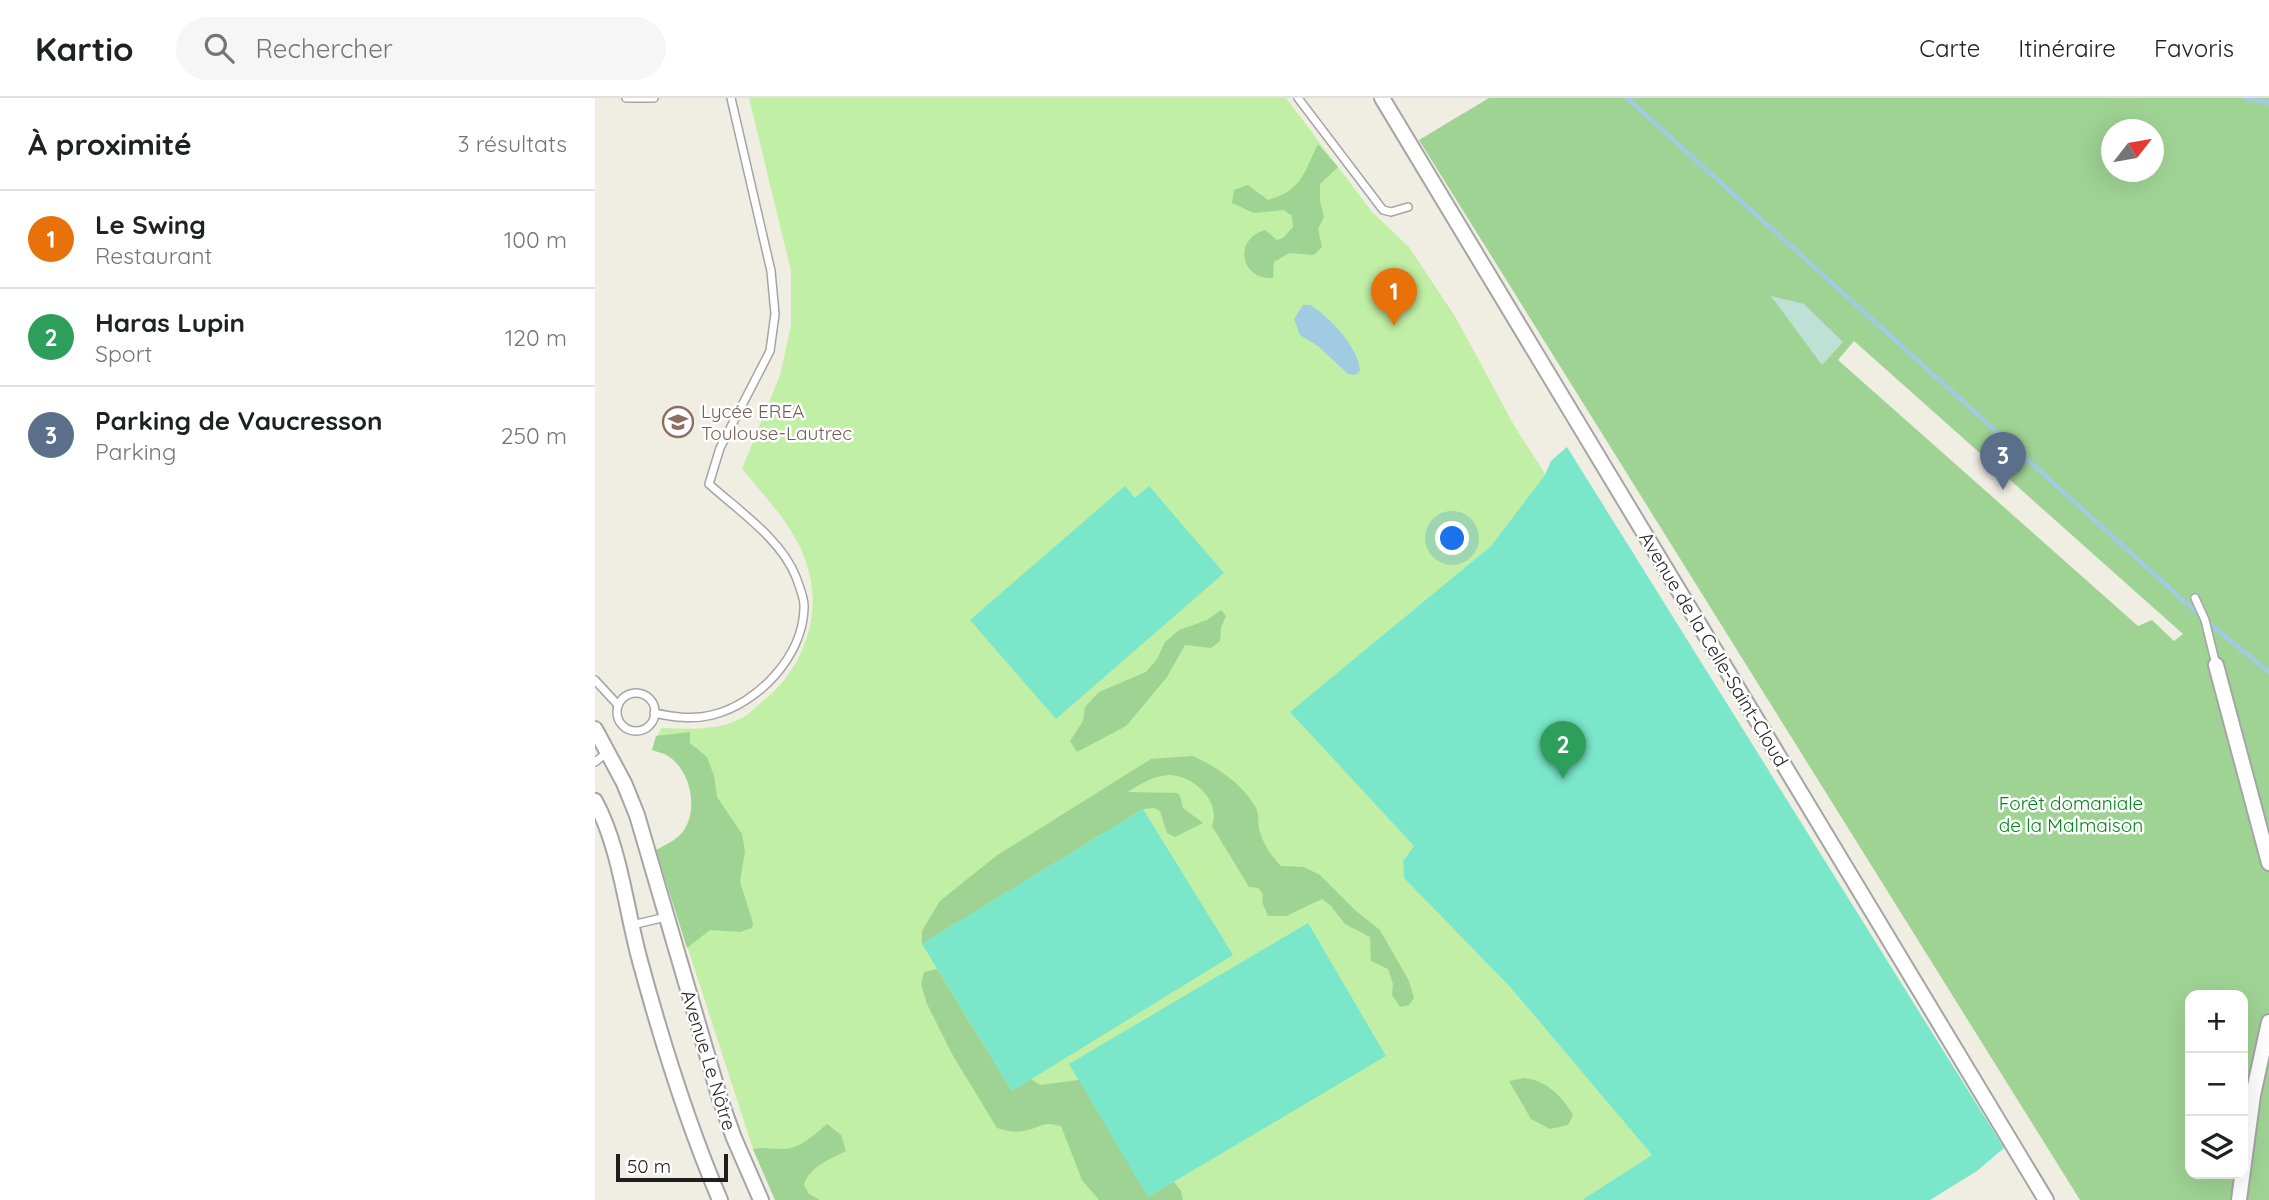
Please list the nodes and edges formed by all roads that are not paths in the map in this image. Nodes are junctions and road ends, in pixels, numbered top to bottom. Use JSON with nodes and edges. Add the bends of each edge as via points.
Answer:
{"nodes":[{"id":1,"x":626,"y":98,"type":"edge"},
{"id":2,"x":654,"y":98,"type":"edge"},
{"id":3,"x":731,"y":98,"type":"edge"},
{"id":4,"x":1298,"y":98,"type":"edge"},
{"id":5,"x":1382,"y":98,"type":"edge"},
{"id":6,"x":1408,"y":206,"type":"dead end"},
{"id":7,"x":2195,"y":598,"type":"dead end"},
{"id":8,"x":2216,"y":665,"type":"joint"},
{"id":9,"x":595,"y":680,"type":"edge"},
{"id":10,"x":618,"y":705,"type":"junction"},
{"id":11,"x":654,"y":713,"type":"junction"},
{"id":12,"x":595,"y":729,"type":"edge"},
{"id":13,"x":608,"y":752,"type":"junction"},
{"id":14,"x":595,"y":762,"type":"edge"},
{"id":15,"x":595,"y":801,"type":"edge"},
{"id":16,"x":2269,"y":863,"type":"edge"},
{"id":17,"x":666,"y":917,"type":"junction"},
{"id":18,"x":631,"y":925,"type":"junction"},
{"id":19,"x":2269,"y":1022,"type":"edge"},
{"id":20,"x":720,"y":1200,"type":"edge"},
{"id":21,"x":761,"y":1200,"type":"edge"},
{"id":22,"x":2046,"y":1200,"type":"edge"},
{"id":23,"x":2239,"y":1200,"type":"edge"}],
"edges":[{"from":1,"to":2,"type":"lane"},
{"from":3,"to":11,"type":"lane","via":[[771,271],[775,314],[770,351],[720,449],[709,484],[775,544],[795,575],[805,606],[784,664],[752,697],[713,715],[686,719]]},
{"from":4,"to":6,"type":"lane","via":[[1384,210]]},
{"from":5,"to":22,"type":"street","name":"Avenue de la Celle-Saint-Cloud"},
{"from":7,"to":8,"type":"lane","via":[[2206,620]]},
{"from":8,"to":16,"type":"street"},
{"from":9,"to":10,"type":"lane"},
{"from":10,"to":11,"type":"lane","via":[[625,696],[637,693],[651,702]]},
{"from":10,"to":11,"type":"lane","via":[[618,718],[632,730],[644,729]]},
{"from":12,"to":13,"type":"street","name":"Avenue Le Nôtre"},
{"from":13,"to":14,"type":"lane"},
{"from":13,"to":17,"type":"street","name":"Avenue Le Nôtre","via":[[638,815]]},
{"from":15,"to":18,"type":"street","name":"Avenue Le Nôtre","via":[[611,842]]},
{"from":17,"to":18,"type":"lane"},
{"from":17,"to":21,"type":"street","name":"Avenue Le Nôtre","via":[[720,1099]]},
{"from":18,"to":20,"type":"street","name":"Avenue Le Nôtre","via":[[681,1099]]},
{"from":19,"to":23,"type":"street","via":[[2253,1095]]}]}
